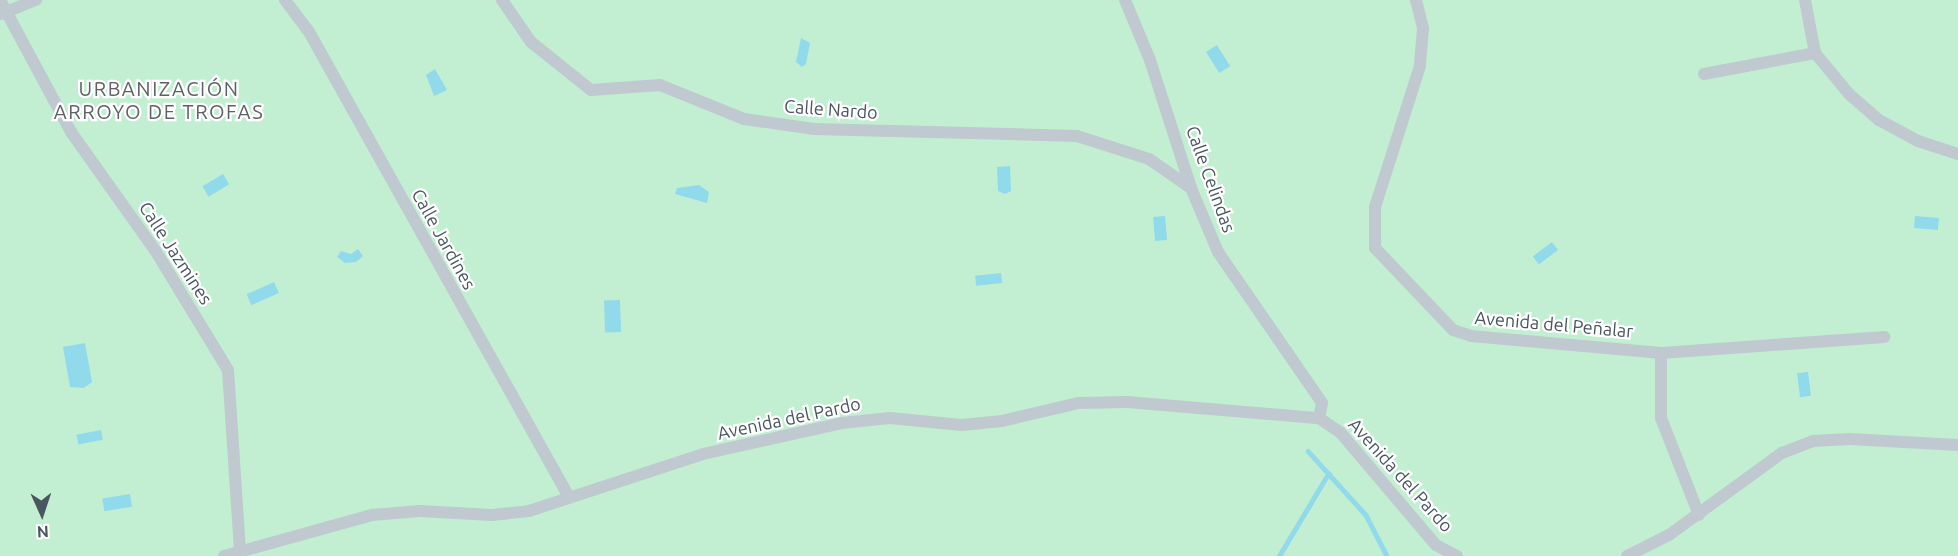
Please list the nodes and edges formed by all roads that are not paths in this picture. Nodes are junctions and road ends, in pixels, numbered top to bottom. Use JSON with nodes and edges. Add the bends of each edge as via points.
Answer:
{"nodes":[{"id":1,"x":36,"y":0,"type":"edge"},
{"id":2,"x":285,"y":0,"type":"edge"},
{"id":3,"x":502,"y":0,"type":"edge"},
{"id":4,"x":1125,"y":0,"type":"edge"},
{"id":5,"x":1416,"y":0,"type":"edge"},
{"id":6,"x":1804,"y":0,"type":"edge"},
{"id":7,"x":2,"y":9,"type":"edge"},
{"id":8,"x":1815,"y":53,"type":"junction"},
{"id":9,"x":1704,"y":74,"type":"dead end"},
{"id":10,"x":1958,"y":154,"type":"edge"},
{"id":11,"x":1191,"y":188,"type":"junction"},
{"id":12,"x":1884,"y":337,"type":"dead end"},
{"id":13,"x":1661,"y":352,"type":"junction"},
{"id":14,"x":1319,"y":418,"type":"junction"},
{"id":15,"x":1958,"y":445,"type":"edge"},
{"id":16,"x":569,"y":497,"type":"junction"},
{"id":17,"x":1698,"y":515,"type":"junction"},
{"id":18,"x":240,"y":551,"type":"junction"},
{"id":19,"x":224,"y":556,"type":"edge"},
{"id":20,"x":1457,"y":556,"type":"edge"},
{"id":21,"x":1628,"y":556,"type":"edge"}],
"edges":[{"from":1,"to":7,"type":"street"},
{"from":2,"to":16,"type":"street","name":"Calle Jardines","via":[[308,30]]},
{"from":3,"to":11,"type":"street","name":"Calle Nardo","via":[[531,42],[591,90],[660,86],[744,118],[814,129],[1077,136],[1149,159]]},
{"from":4,"to":11,"type":"street","name":"Calle Celindas","via":[[1150,60]]},
{"from":5,"to":13,"type":"street","name":"Avenida del Peñalar","via":[[1423,29],[1420,66],[1375,207],[1375,248],[1453,330],[1471,336]]},
{"from":6,"to":8,"type":"street"},
{"from":7,"to":18,"type":"street","name":"Calle Jazmines","via":[[71,132],[155,250],[228,370]]},
{"from":8,"to":9,"type":"street"},
{"from":8,"to":10,"type":"street","via":[[1849,94],[1879,120],[1918,141]]},
{"from":11,"to":14,"type":"street","name":"Calle Celindas","via":[[1218,252],[1322,403]]},
{"from":12,"to":13,"type":"street","name":"Avenida del Peñalar"},
{"from":13,"to":17,"type":"street","via":[[1661,418]]},
{"from":14,"to":16,"type":"street","name":"Avenida del Pardo","via":[[1127,402],[1078,403],[1002,421],[962,424],[890,418],[842,423],[703,454]]},
{"from":14,"to":20,"type":"street","name":"Avenida del Pardo","via":[[1340,432],[1436,545]]},
{"from":15,"to":17,"type":"street","via":[[1850,439],[1813,441],[1782,453]]},
{"from":16,"to":18,"type":"street","name":"Avenida del Pardo","via":[[529,511],[492,516],[420,511],[372,515]]},
{"from":17,"to":21,"type":"street"},
{"from":18,"to":19,"type":"street","name":"Avenida del Pardo"}]}
